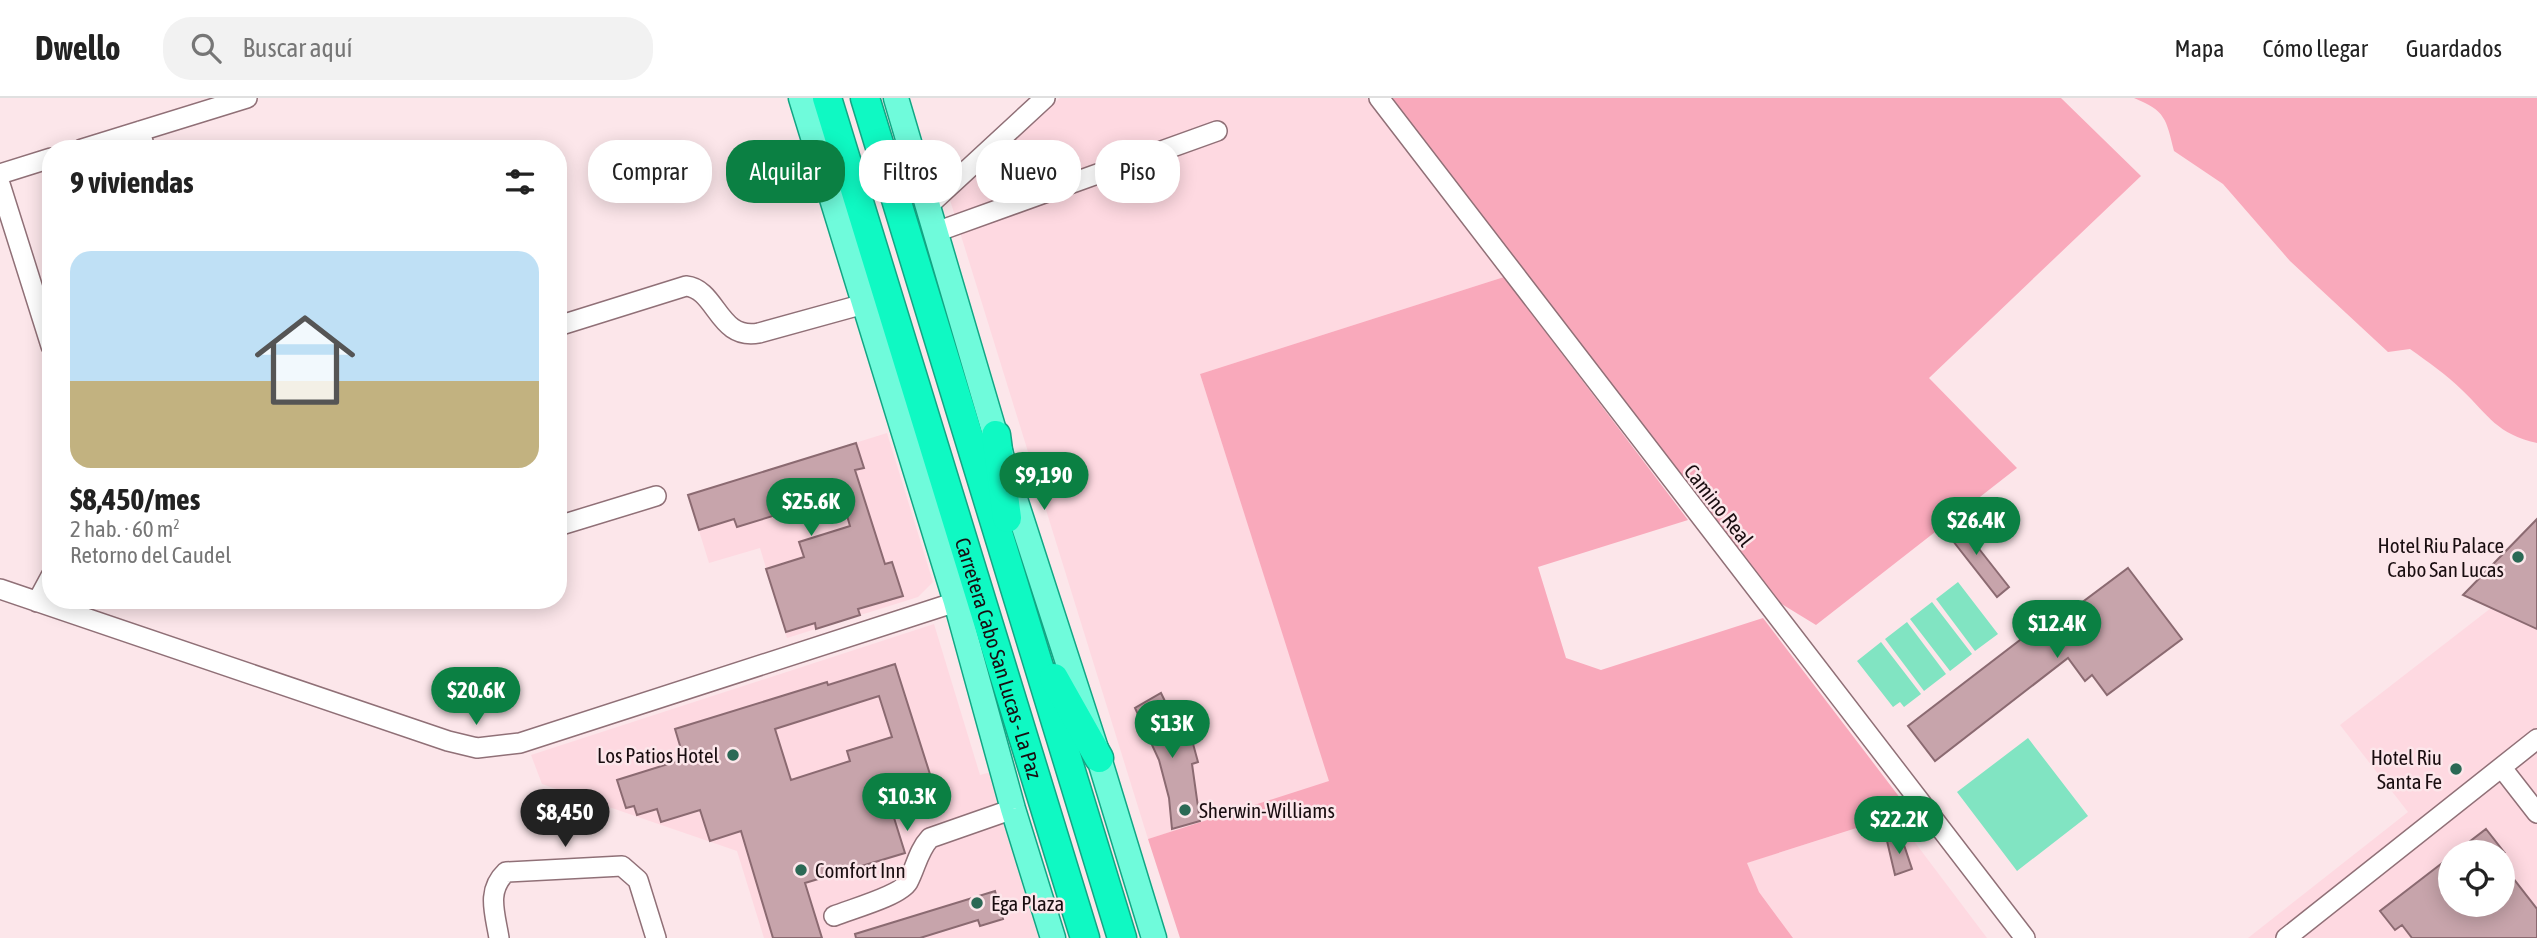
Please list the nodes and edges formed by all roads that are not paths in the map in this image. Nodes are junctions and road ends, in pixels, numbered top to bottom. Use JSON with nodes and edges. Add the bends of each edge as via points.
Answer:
{"nodes":[{"id":1,"x":247,"y":98,"type":"edge"},
{"id":2,"x":801,"y":98,"type":"edge"},
{"id":3,"x":827,"y":98,"type":"edge"},
{"id":4,"x":865,"y":98,"type":"edge"},
{"id":5,"x":896,"y":98,"type":"edge"},
{"id":6,"x":1045,"y":98,"type":"edge"},
{"id":7,"x":1379,"y":98,"type":"edge"},
{"id":8,"x":1217,"y":131,"type":"dead end"},
{"id":9,"x":143,"y":140,"type":"edge"},
{"id":10,"x":42,"y":161,"type":"edge"},
{"id":11,"x":0,"y":174,"type":"edge"},
{"id":12,"x":0,"y":184,"type":"edge"},
{"id":13,"x":929,"y":206,"type":"junction"},
{"id":14,"x":936,"y":232,"type":"junction"},
{"id":15,"x":864,"y":304,"type":"junction"},
{"id":16,"x":42,"y":317,"type":"edge"},
{"id":17,"x":567,"y":323,"type":"edge"},
{"id":18,"x":996,"y":435,"type":"junction"},
{"id":19,"x":656,"y":496,"type":"dead end"},
{"id":20,"x":567,"y":523,"type":"edge"},
{"id":21,"x":0,"y":589,"type":"edge"},
{"id":22,"x":42,"y":593,"type":"edge"},
{"id":23,"x":1016,"y":594,"type":"junction"},
{"id":24,"x":37,"y":602,"type":"junction"},
{"id":25,"x":956,"y":602,"type":"junction"},
{"id":26,"x":42,"y":604,"type":"edge"},
{"id":27,"x":58,"y":609,"type":"edge"},
{"id":28,"x":1027,"y":630,"type":"junction"},
{"id":29,"x":2537,"y":739,"type":"edge"},
{"id":30,"x":1099,"y":758,"type":"junction"},
{"id":31,"x":2502,"y":768,"type":"junction"},
{"id":32,"x":1013,"y":809,"type":"junction"},
{"id":33,"x":2537,"y":813,"type":"edge"},
{"id":34,"x":834,"y":916,"type":"dead end"},
{"id":35,"x":499,"y":938,"type":"edge"},
{"id":36,"x":656,"y":938,"type":"edge"},
{"id":37,"x":1053,"y":938,"type":"edge"},
{"id":38,"x":1085,"y":938,"type":"edge"},
{"id":39,"x":1122,"y":938,"type":"edge"},
{"id":40,"x":1154,"y":938,"type":"edge"},
{"id":41,"x":2025,"y":938,"type":"edge"},
{"id":42,"x":2286,"y":938,"type":"edge"}],
"edges":[{"from":1,"to":9,"type":"street"},
{"from":2,"to":15,"type":"main road"},
{"from":3,"to":38,"type":"highway","name":"Carretera Cabo San Lucas - La Paz"},
{"from":4,"to":23,"type":"highway","name":"Carretera Cabo San Lucas - La Paz"},
{"from":5,"to":13,"type":"main road"},
{"from":6,"to":13,"type":"street"},
{"from":7,"to":41,"type":"street","name":"Camino Real"},
{"from":8,"to":14,"type":"street"},
{"from":10,"to":11,"type":"street"},
{"from":12,"to":16,"type":"street"},
{"from":13,"to":14,"type":"main road"},
{"from":14,"to":18,"type":"main road"},
{"from":15,"to":17,"type":"street","via":[[744,334],[732,328],[698,290],[686,286]]},
{"from":15,"to":25,"type":"main road"},
{"from":18,"to":23,"type":"highway"},
{"from":18,"to":30,"type":"main road"},
{"from":19,"to":20,"type":"street"},
{"from":21,"to":24,"type":"street"},
{"from":22,"to":24,"type":"street"},
{"from":23,"to":28,"type":"highway","name":"Carretera Cabo San Lucas - La Paz"},
{"from":24,"to":26,"type":"street"},
{"from":25,"to":27,"type":"street","via":[[520,743],[477,748]]},
{"from":25,"to":32,"type":"main road"},
{"from":28,"to":30,"type":"highway"},
{"from":28,"to":39,"type":"highway","name":"Carretera Cabo San Lucas - La Paz"},
{"from":29,"to":31,"type":"street"},
{"from":30,"to":40,"type":"main road"},
{"from":31,"to":33,"type":"street"},
{"from":31,"to":42,"type":"street"},
{"from":32,"to":34,"type":"street","via":[[930,838],[907,885]]},
{"from":32,"to":37,"type":"main road"},
{"from":35,"to":36,"type":"street","via":[[493,896],[495,882],[506,872],[622,866],[638,880]]}]}
